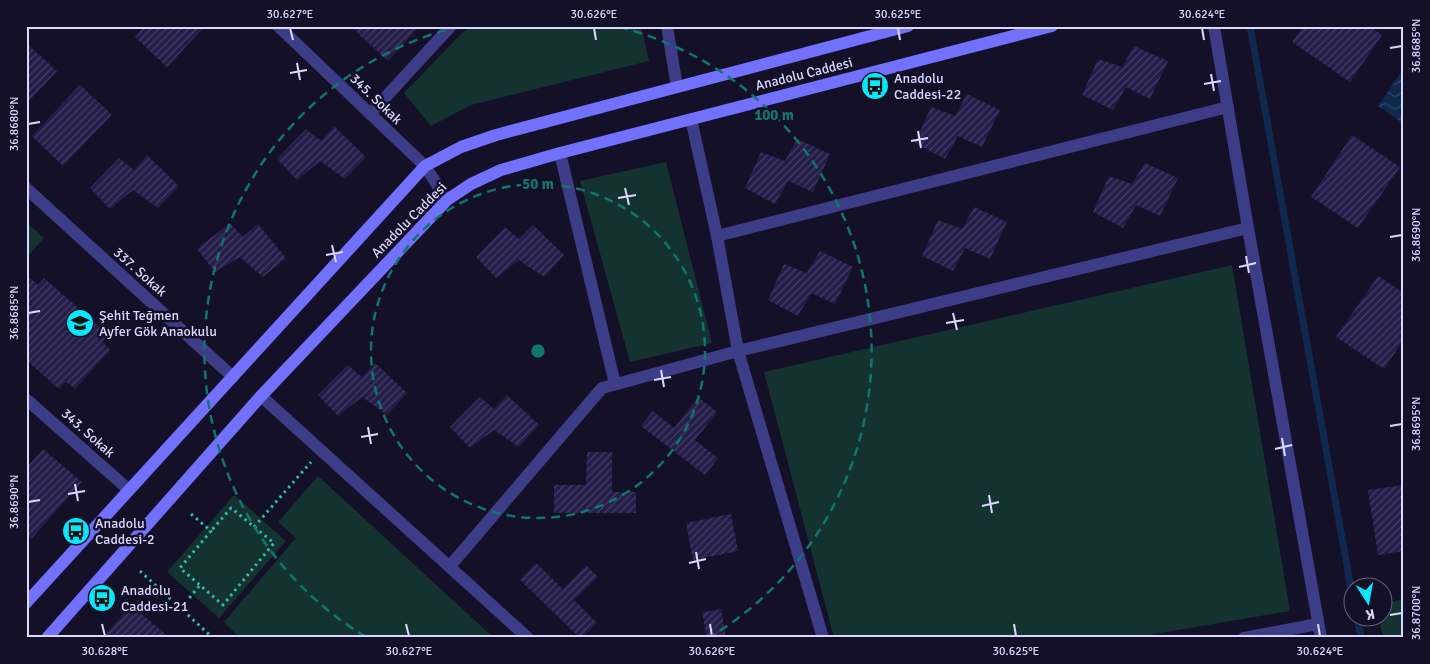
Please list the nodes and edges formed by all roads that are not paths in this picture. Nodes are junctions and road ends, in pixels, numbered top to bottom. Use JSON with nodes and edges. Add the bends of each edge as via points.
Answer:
{"nodes":[{"id":1,"x":278,"y":26,"type":"edge"},
{"id":2,"x":451,"y":26,"type":"edge"},
{"id":3,"x":667,"y":26,"type":"edge"},
{"id":4,"x":908,"y":26,"type":"edge"},
{"id":5,"x":1052,"y":26,"type":"edge"},
{"id":6,"x":1214,"y":26,"type":"edge"},
{"id":7,"x":677,"y":87,"type":"junction"},
{"id":8,"x":1228,"y":107,"type":"junction"},
{"id":9,"x":370,"y":114,"type":"junction"},
{"id":10,"x":691,"y":118,"type":"junction"},
{"id":11,"x":560,"y":153,"type":"junction"},
{"id":12,"x":425,"y":166,"type":"junction"},
{"id":13,"x":26,"y":188,"type":"edge"},
{"id":14,"x":447,"y":200,"type":"junction"},
{"id":15,"x":1248,"y":228,"type":"junction"},
{"id":16,"x":717,"y":236,"type":"junction"},
{"id":17,"x":738,"y":351,"type":"junction"},
{"id":18,"x":233,"y":377,"type":"junction"},
{"id":19,"x":615,"y":384,"type":"junction"},
{"id":20,"x":261,"y":396,"type":"junction"},
{"id":21,"x":26,"y":399,"type":"edge"},
{"id":22,"x":129,"y":490,"type":"junction"},
{"id":23,"x":450,"y":566,"type":"junction"},
{"id":24,"x":26,"y":603,"type":"edge"},
{"id":25,"x":1318,"y":624,"type":"junction"},
{"id":26,"x":47,"y":638,"type":"edge"},
{"id":27,"x":528,"y":638,"type":"edge"},
{"id":28,"x":823,"y":638,"type":"edge"},
{"id":29,"x":1244,"y":638,"type":"edge"},
{"id":30,"x":1321,"y":638,"type":"edge"}],
"edges":[{"from":1,"to":9,"type":"street","name":"345. Sokak"},
{"from":2,"to":9,"type":"street"},
{"from":3,"to":7,"type":"street"},
{"from":4,"to":7,"type":"street","name":"Anadolu Caddesi"},
{"from":5,"to":10,"type":"street","name":"Anadolu Caddesi"},
{"from":6,"to":8,"type":"street"},
{"from":7,"to":12,"type":"street","name":"Anadolu Caddesi","via":[[496,135],[461,147]]},
{"from":8,"to":15,"type":"street"},
{"from":8,"to":16,"type":"street"},
{"from":9,"to":12,"type":"street","name":"345. Sokak"},
{"from":10,"to":11,"type":"street","name":"Anadolu Caddesi"},
{"from":10,"to":16,"type":"street"},
{"from":11,"to":14,"type":"street","name":"Anadolu Caddesi","via":[[501,170]]},
{"from":11,"to":19,"type":"street"},
{"from":12,"to":14,"type":"street","name":"345. Sokak"},
{"from":12,"to":18,"type":"street","name":"Anadolu Caddesi"},
{"from":13,"to":18,"type":"street","name":"337. Sokak"},
{"from":14,"to":20,"type":"street","name":"Anadolu Caddesi"},
{"from":15,"to":17,"type":"street"},
{"from":15,"to":25,"type":"street"},
{"from":16,"to":17,"type":"street"},
{"from":17,"to":19,"type":"street"},
{"from":17,"to":28,"type":"street"},
{"from":18,"to":22,"type":"street","name":"Anadolu Caddesi"},
{"from":19,"to":23,"type":"street","via":[[602,388]]},
{"from":20,"to":23,"type":"street"},
{"from":20,"to":26,"type":"street","name":"Anadolu Caddesi"},
{"from":21,"to":22,"type":"street","name":"343. Sokak"},
{"from":22,"to":24,"type":"street","name":"Anadolu Caddesi"},
{"from":23,"to":27,"type":"street"},
{"from":25,"to":29,"type":"street"},
{"from":25,"to":30,"type":"street"}]}
